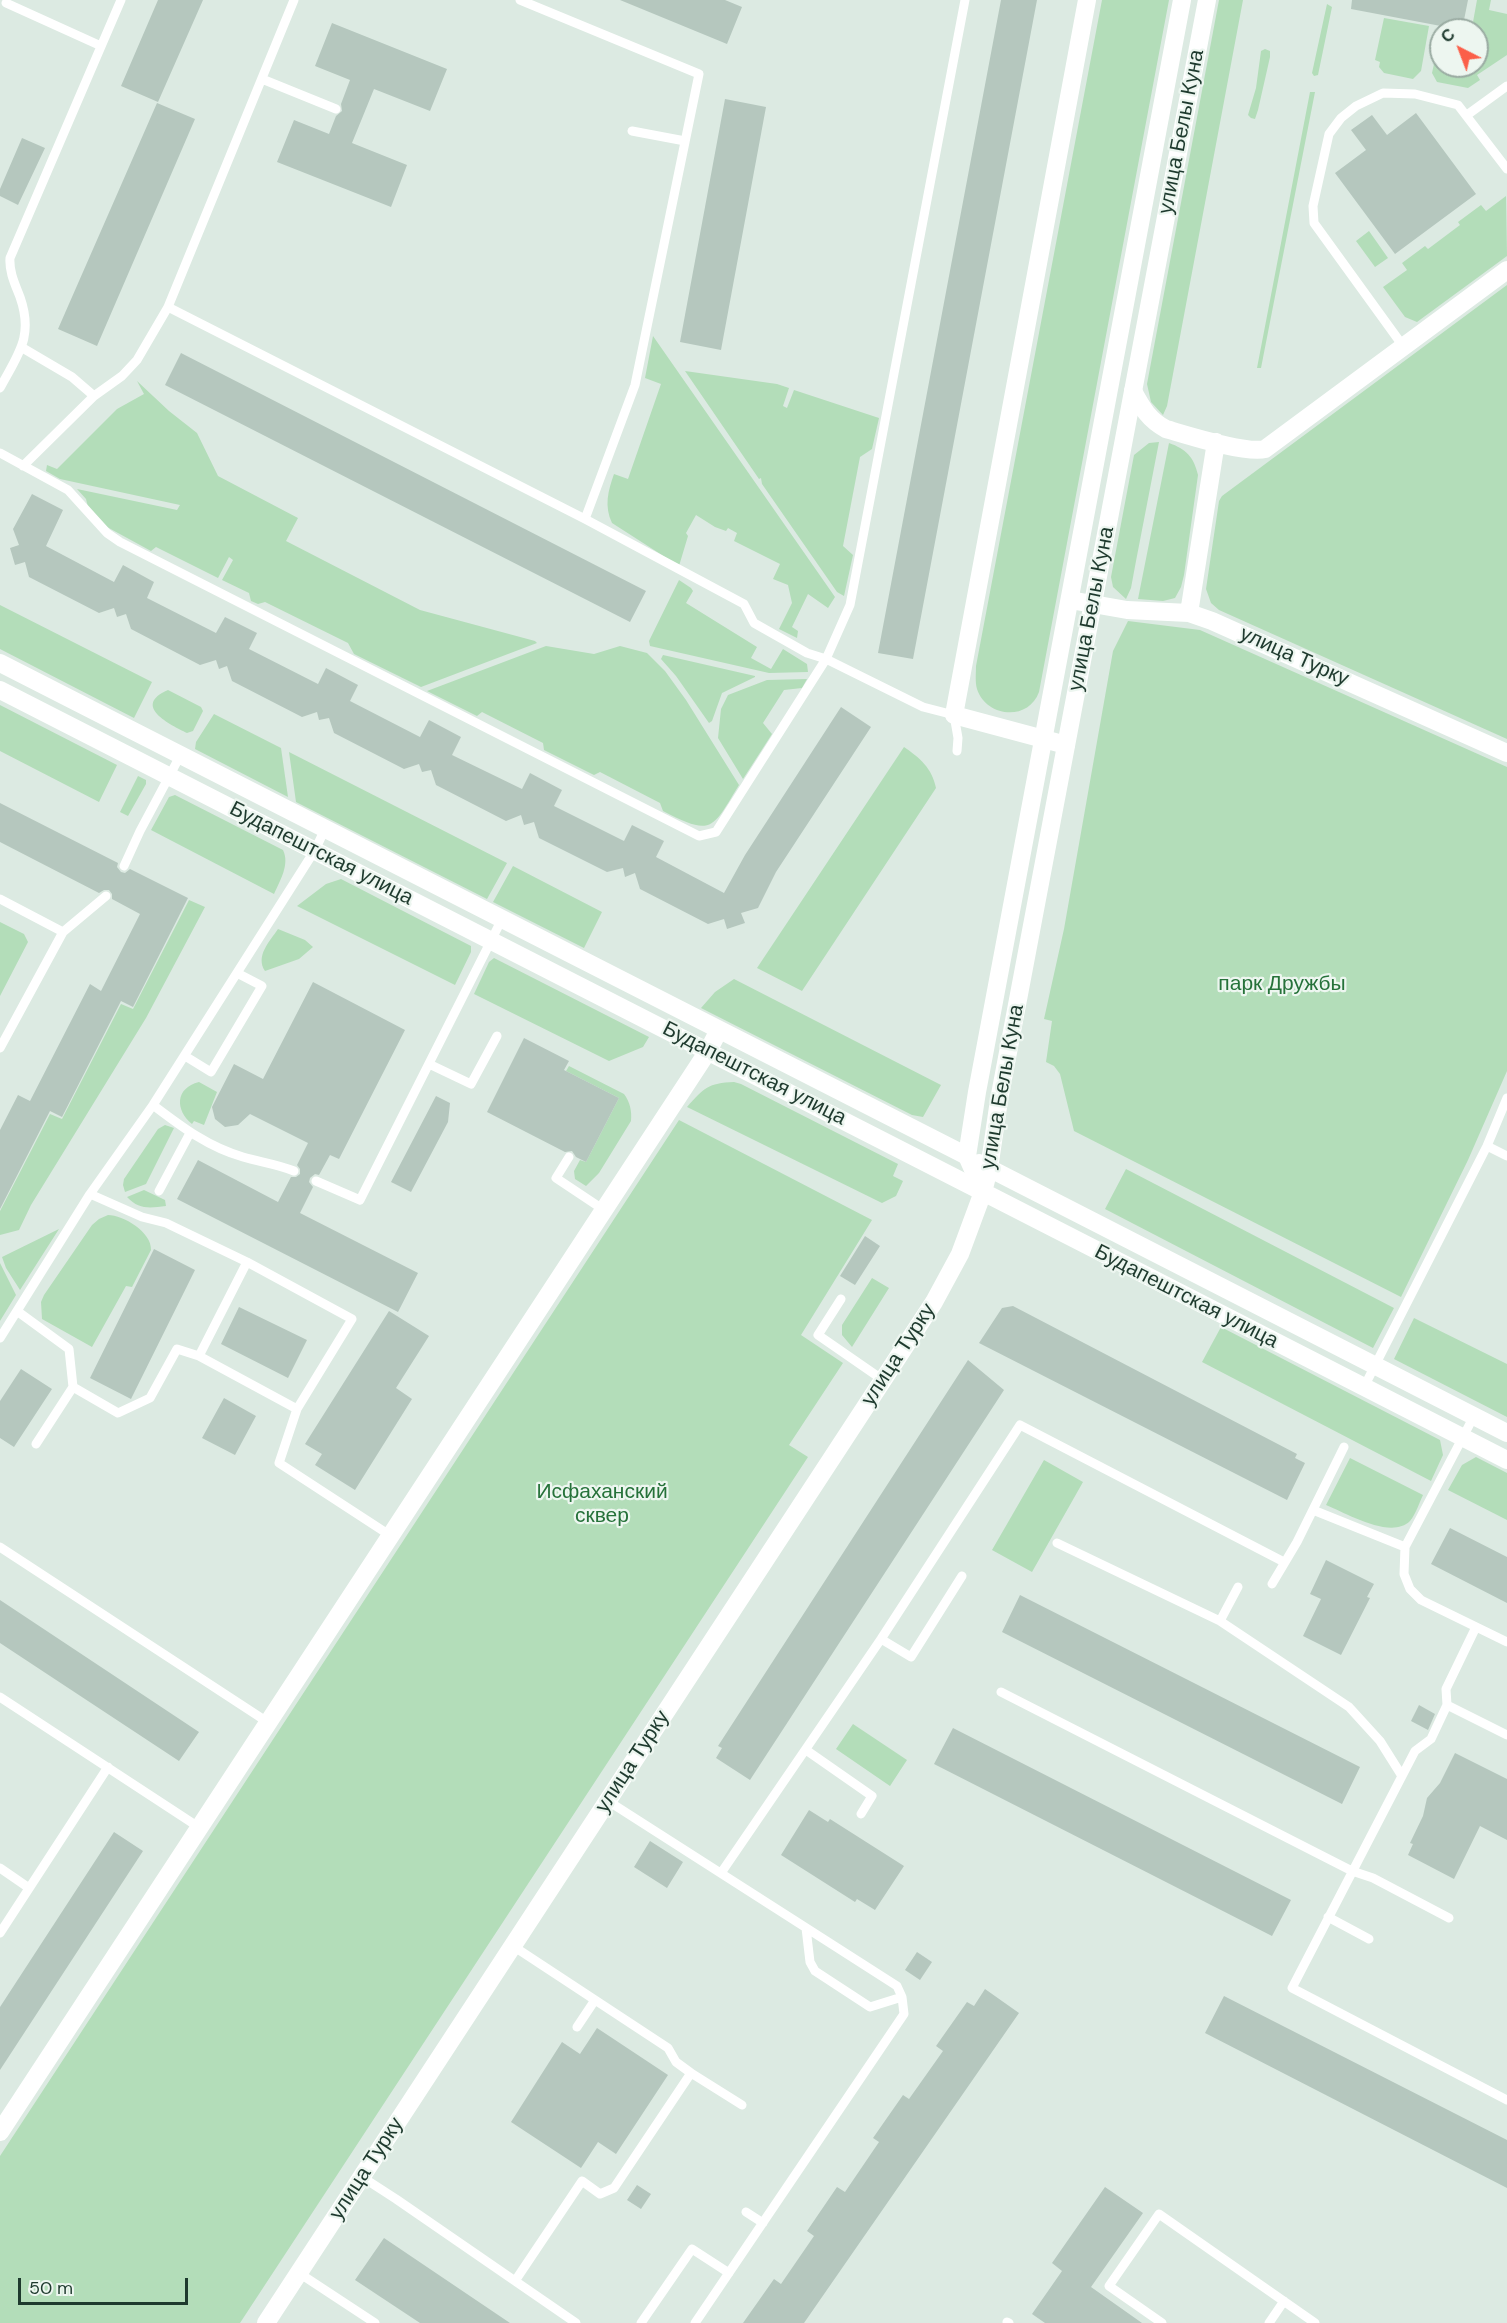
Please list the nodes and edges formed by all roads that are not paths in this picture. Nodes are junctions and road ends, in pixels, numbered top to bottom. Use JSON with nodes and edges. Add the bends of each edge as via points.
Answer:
{"nodes":[{"id":1,"x":121,"y":0,"type":"edge"},
{"id":2,"x":294,"y":0,"type":"edge"},
{"id":3,"x":520,"y":0,"type":"edge"},
{"id":4,"x":965,"y":0,"type":"edge"},
{"id":5,"x":1087,"y":0,"type":"edge"},
{"id":6,"x":1182,"y":0,"type":"edge"},
{"id":7,"x":1207,"y":0,"type":"edge"},
{"id":8,"x":6,"y":3,"type":"dead end"},
{"id":9,"x":101,"y":46,"type":"junction"},
{"id":10,"x":262,"y":79,"type":"junction"},
{"id":11,"x":1507,"y":86,"type":"edge"},
{"id":12,"x":336,"y":109,"type":"dead end"},
{"id":13,"x":1467,"y":115,"type":"junction"},
{"id":14,"x":632,"y":131,"type":"dead end"},
{"id":15,"x":685,"y":141,"type":"junction"},
{"id":16,"x":1507,"y":169,"type":"edge"},
{"id":17,"x":1507,"y":270,"type":"edge"},
{"id":18,"x":168,"y":307,"type":"junction"},
{"id":19,"x":1403,"y":346,"type":"junction"},
{"id":20,"x":21,"y":347,"type":"junction"},
{"id":21,"x":0,"y":388,"type":"edge"},
{"id":22,"x":1121,"y":388,"type":"junction"},
{"id":23,"x":94,"y":396,"type":"junction"},
{"id":24,"x":1216,"y":442,"type":"junction"},
{"id":25,"x":0,"y":453,"type":"edge"},
{"id":26,"x":24,"y":465,"type":"junction"},
{"id":27,"x":585,"y":519,"type":"junction"},
{"id":28,"x":1070,"y":600,"type":"junction"},
{"id":29,"x":1093,"y":604,"type":"junction"},
{"id":30,"x":1189,"y":614,"type":"junction"},
{"id":31,"x":826,"y":659,"type":"junction"},
{"id":32,"x":0,"y":663,"type":"edge"},
{"id":33,"x":0,"y":690,"type":"edge"},
{"id":34,"x":954,"y":715,"type":"junction"},
{"id":35,"x":1043,"y":739,"type":"junction"},
{"id":36,"x":1066,"y":745,"type":"junction"},
{"id":37,"x":957,"y":750,"type":"dead end"},
{"id":38,"x":1507,"y":753,"type":"edge"},
{"id":39,"x":180,"y":756,"type":"junction"},
{"id":40,"x":169,"y":776,"type":"junction"},
{"id":41,"x":325,"y":829,"type":"junction"},
{"id":42,"x":315,"y":850,"type":"junction"},
{"id":43,"x":124,"y":866,"type":"dead end"},
{"id":44,"x":106,"y":896,"type":"dead end"},
{"id":45,"x":0,"y":898,"type":"edge"},
{"id":46,"x":502,"y":919,"type":"junction"},
{"id":47,"x":63,"y":932,"type":"junction"},
{"id":48,"x":490,"y":940,"type":"junction"},
{"id":49,"x":237,"y":973,"type":"junction"},
{"id":50,"x":719,"y":1030,"type":"junction"},
{"id":51,"x":496,"y":1036,"type":"dead end"},
{"id":52,"x":0,"y":1048,"type":"edge"},
{"id":53,"x":708,"y":1051,"type":"junction"},
{"id":54,"x":184,"y":1056,"type":"junction"},
{"id":55,"x":429,"y":1064,"type":"junction"},
{"id":56,"x":1507,"y":1098,"type":"edge"},
{"id":57,"x":153,"y":1105,"type":"junction"},
{"id":58,"x":190,"y":1132,"type":"junction"},
{"id":59,"x":1487,"y":1146,"type":"junction"},
{"id":60,"x":967,"y":1156,"type":"junction"},
{"id":61,"x":1507,"y":1156,"type":"edge"},
{"id":62,"x":569,"y":1158,"type":"dead end"},
{"id":63,"x":990,"y":1169,"type":"junction"},
{"id":64,"x":294,"y":1171,"type":"dead end"},
{"id":65,"x":316,"y":1181,"type":"dead end"},
{"id":66,"x":159,"y":1191,"type":"dead end"},
{"id":67,"x":983,"y":1192,"type":"junction"},
{"id":68,"x":90,"y":1194,"type":"junction"},
{"id":69,"x":604,"y":1210,"type":"junction"},
{"id":70,"x":247,"y":1262,"type":"junction"},
{"id":71,"x":841,"y":1299,"type":"dead end"},
{"id":72,"x":17,"y":1311,"type":"junction"},
{"id":73,"x":0,"y":1338,"type":"edge"},
{"id":74,"x":199,"y":1356,"type":"junction"},
{"id":75,"x":1375,"y":1366,"type":"junction"},
{"id":76,"x":883,"y":1380,"type":"junction"},
{"id":77,"x":73,"y":1387,"type":"junction"},
{"id":78,"x":1364,"y":1387,"type":"junction"},
{"id":79,"x":297,"y":1409,"type":"junction"},
{"id":80,"x":1474,"y":1416,"type":"junction"},
{"id":81,"x":1507,"y":1433,"type":"edge"},
{"id":82,"x":1463,"y":1438,"type":"junction"},
{"id":83,"x":36,"y":1444,"type":"dead end"},
{"id":84,"x":1344,"y":1447,"type":"dead end"},
{"id":85,"x":1507,"y":1460,"type":"edge"},
{"id":86,"x":1313,"y":1510,"type":"junction"},
{"id":87,"x":391,"y":1536,"type":"junction"},
{"id":88,"x":1057,"y":1543,"type":"dead end"},
{"id":89,"x":0,"y":1547,"type":"edge"},
{"id":90,"x":1405,"y":1547,"type":"junction"},
{"id":91,"x":1284,"y":1562,"type":"junction"},
{"id":92,"x":962,"y":1576,"type":"dead end"},
{"id":93,"x":1272,"y":1584,"type":"dead end"},
{"id":94,"x":1238,"y":1587,"type":"dead end"},
{"id":95,"x":1221,"y":1621,"type":"junction"},
{"id":96,"x":1476,"y":1626,"type":"junction"},
{"id":97,"x":881,"y":1639,"type":"junction"},
{"id":98,"x":1507,"y":1642,"type":"edge"},
{"id":99,"x":1001,"y":1692,"type":"dead end"},
{"id":100,"x":0,"y":1697,"type":"edge"},
{"id":101,"x":1447,"y":1706,"type":"junction"},
{"id":102,"x":268,"y":1723,"type":"junction"},
{"id":103,"x":1507,"y":1735,"type":"edge"},
{"id":104,"x":806,"y":1750,"type":"junction"},
{"id":105,"x":108,"y":1767,"type":"junction"},
{"id":106,"x":1402,"y":1776,"type":"junction"},
{"id":107,"x":608,"y":1801,"type":"junction"},
{"id":108,"x":861,"y":1814,"type":"dead end"},
{"id":109,"x":200,"y":1828,"type":"junction"},
{"id":110,"x":0,"y":1868,"type":"edge"},
{"id":111,"x":1352,"y":1871,"type":"junction"},
{"id":112,"x":721,"y":1873,"type":"junction"},
{"id":113,"x":29,"y":1888,"type":"junction"},
{"id":114,"x":1328,"y":1917,"type":"junction"},
{"id":115,"x":1449,"y":1918,"type":"dead end"},
{"id":116,"x":806,"y":1928,"type":"junction"},
{"id":117,"x":0,"y":1933,"type":"edge"},
{"id":118,"x":1369,"y":1939,"type":"dead end"},
{"id":119,"x":513,"y":1946,"type":"junction"},
{"id":120,"x":902,"y":1997,"type":"junction"},
{"id":121,"x":595,"y":2000,"type":"junction"},
{"id":122,"x":578,"y":2027,"type":"dead end"},
{"id":123,"x":691,"y":2073,"type":"junction"},
{"id":124,"x":1507,"y":2100,"type":"edge"},
{"id":125,"x":742,"y":2105,"type":"dead end"},
{"id":126,"x":0,"y":2133,"type":"edge"},
{"id":127,"x":362,"y":2177,"type":"junction"},
{"id":128,"x":746,"y":2212,"type":"dead end"},
{"id":129,"x":763,"y":2223,"type":"junction"},
{"id":130,"x":299,"y":2273,"type":"junction"},
{"id":131,"x":729,"y":2273,"type":"junction"},
{"id":132,"x":515,"y":2281,"type":"junction"},
{"id":133,"x":1284,"y":2301,"type":"junction"},
{"id":134,"x":266,"y":2323,"type":"edge"},
{"id":135,"x":375,"y":2323,"type":"edge"},
{"id":136,"x":576,"y":2323,"type":"edge"},
{"id":137,"x":642,"y":2323,"type":"edge"},
{"id":138,"x":695,"y":2323,"type":"edge"},
{"id":139,"x":1162,"y":2323,"type":"edge"},
{"id":140,"x":1269,"y":2323,"type":"edge"},
{"id":141,"x":1315,"y":2323,"type":"edge"}],
"edges":[{"from":1,"to":9,"type":"lane"},
{"from":2,"to":10,"type":"lane"},
{"from":3,"to":15,"type":"lane","via":[[699,74]]},
{"from":4,"to":31,"type":"lane","via":[[850,605]]},
{"from":5,"to":34,"type":"street"},
{"from":6,"to":22,"type":"street","name":"улица Белы Куна"},
{"from":7,"to":22,"type":"street","name":"улица Белы Куна"},
{"from":8,"to":9,"type":"lane"},
{"from":9,"to":20,"type":"lane","via":[[10,258],[9,269],[25,312],[27,331]]},
{"from":10,"to":12,"type":"lane"},
{"from":10,"to":18,"type":"lane"},
{"from":11,"to":13,"type":"lane"},
{"from":13,"to":16,"type":"lane"},
{"from":13,"to":19,"type":"lane","via":[[1453,103],[1414,93],[1383,93],[1356,106],[1329,134],[1313,206],[1314,223]]},
{"from":14,"to":15,"type":"lane"},
{"from":15,"to":27,"type":"lane","via":[[635,385]]},
{"from":17,"to":19,"type":"street"},
{"from":18,"to":23,"type":"lane","via":[[137,360]]},
{"from":18,"to":27,"type":"lane"},
{"from":19,"to":24,"type":"street","via":[[1265,449]]},
{"from":20,"to":21,"type":"lane"},
{"from":20,"to":23,"type":"lane","via":[[72,376]]},
{"from":22,"to":24,"type":"street","via":[[1155,423]]},
{"from":22,"to":28,"type":"street","name":"улица Белы Куна"},
{"from":22,"to":29,"type":"street","name":"улица Белы Куна"},
{"from":23,"to":26,"type":"lane"},
{"from":24,"to":30,"type":"street"},
{"from":25,"to":26,"type":"lane"},
{"from":26,"to":31,"type":"lane","via":[[68,490],[120,542],[699,836],[716,832]]},
{"from":27,"to":31,"type":"lane","via":[[744,604],[754,623],[807,653]]},
{"from":28,"to":29,"type":"street","name":"улица Турку"},
{"from":28,"to":35,"type":"street","name":"улица Белы Куна"},
{"from":29,"to":30,"type":"street","name":"улица Турку"},
{"from":29,"to":36,"type":"street","name":"улица Белы Куна"},
{"from":30,"to":38,"type":"street","name":"улица Турку"},
{"from":31,"to":34,"type":"lane","via":[[923,707]]},
{"from":32,"to":39,"type":"street","name":"Будапештская улица"},
{"from":33,"to":40,"type":"street","name":"Будапештская улица"},
{"from":34,"to":35,"type":"street"},
{"from":34,"to":37,"type":"lane"},
{"from":35,"to":36,"type":"street"},
{"from":35,"to":60,"type":"street","name":"улица Белы Куна"},
{"from":36,"to":63,"type":"street","name":"улица Белы Куна","via":[[999,1100]]},
{"from":39,"to":40,"type":"lane"},
{"from":39,"to":41,"type":"street","name":"Будапештская улица"},
{"from":40,"to":42,"type":"street","name":"Будапештская улица"},
{"from":40,"to":43,"type":"lane"},
{"from":41,"to":42,"type":"lane"},
{"from":41,"to":46,"type":"street","name":"Будапештская улица"},
{"from":42,"to":48,"type":"street","name":"Будапештская улица"},
{"from":42,"to":49,"type":"lane"},
{"from":44,"to":47,"type":"lane"},
{"from":45,"to":47,"type":"lane"},
{"from":46,"to":48,"type":"lane"},
{"from":46,"to":50,"type":"street","name":"Будапештская улица"},
{"from":47,"to":52,"type":"lane"},
{"from":48,"to":53,"type":"street","name":"Будапештская улица"},
{"from":48,"to":55,"type":"lane"},
{"from":49,"to":54,"type":"lane"},
{"from":49,"to":54,"type":"lane","via":[[262,986],[211,1072]]},
{"from":50,"to":53,"type":"street"},
{"from":50,"to":60,"type":"street","name":"Будапештская улица"},
{"from":51,"to":55,"type":"lane","via":[[471,1084]]},
{"from":53,"to":67,"type":"street","name":"Будапештская улица"},
{"from":53,"to":69,"type":"street"},
{"from":54,"to":57,"type":"lane"},
{"from":55,"to":65,"type":"lane","via":[[360,1200]]},
{"from":56,"to":59,"type":"lane"},
{"from":57,"to":58,"type":"lane"},
{"from":57,"to":68,"type":"lane"},
{"from":58,"to":64,"type":"lane","via":[[242,1157]]},
{"from":58,"to":66,"type":"lane"},
{"from":59,"to":61,"type":"lane"},
{"from":59,"to":75,"type":"lane"},
{"from":60,"to":63,"type":"street","name":"Будапештская улица"},
{"from":60,"to":67,"type":"street","name":"улица Белы Куна"},
{"from":62,"to":69,"type":"lane","via":[[556,1178]]},
{"from":63,"to":67,"type":"street","name":"улица Белы Куна"},
{"from":63,"to":75,"type":"street","name":"Будапештская улица"},
{"from":67,"to":76,"type":"street","name":"улица Турку","via":[[949,1277]]},
{"from":67,"to":78,"type":"street","name":"Будапештская улица"},
{"from":68,"to":70,"type":"lane","via":[[165,1223]]},
{"from":68,"to":72,"type":"lane"},
{"from":69,"to":87,"type":"street"},
{"from":70,"to":74,"type":"lane"},
{"from":70,"to":79,"type":"lane","via":[[352,1318]]},
{"from":71,"to":76,"type":"lane","via":[[818,1335]]},
{"from":72,"to":73,"type":"lane"},
{"from":72,"to":77,"type":"lane","via":[[69,1349]]},
{"from":74,"to":77,"type":"lane","via":[[177,1349],[150,1398],[118,1413]]},
{"from":74,"to":79,"type":"lane"},
{"from":75,"to":78,"type":"lane"},
{"from":75,"to":80,"type":"street","name":"Будапештская улица"},
{"from":76,"to":107,"type":"street","name":"улица Турку"},
{"from":77,"to":83,"type":"lane"},
{"from":78,"to":82,"type":"street","name":"Будапештская улица"},
{"from":79,"to":87,"type":"lane","via":[[279,1463]]},
{"from":80,"to":81,"type":"street","name":"Будапештская улица"},
{"from":80,"to":82,"type":"lane"},
{"from":82,"to":85,"type":"street","name":"Будапештская улица"},
{"from":82,"to":90,"type":"lane"},
{"from":84,"to":86,"type":"lane"},
{"from":86,"to":90,"type":"lane"},
{"from":86,"to":91,"type":"lane"},
{"from":87,"to":102,"type":"street"},
{"from":88,"to":95,"type":"lane"},
{"from":89,"to":102,"type":"lane"},
{"from":90,"to":96,"type":"lane","via":[[1404,1574],[1410,1589],[1421,1600]]},
{"from":91,"to":93,"type":"lane"},
{"from":91,"to":97,"type":"lane","via":[[1020,1425]]},
{"from":92,"to":97,"type":"lane","via":[[911,1657]]},
{"from":94,"to":95,"type":"lane"},
{"from":95,"to":106,"type":"lane","via":[[1349,1707],[1380,1740]]},
{"from":96,"to":98,"type":"lane"},
{"from":96,"to":101,"type":"lane","via":[[1446,1689]]},
{"from":97,"to":104,"type":"lane"},
{"from":99,"to":111,"type":"lane"},
{"from":100,"to":105,"type":"lane"},
{"from":101,"to":103,"type":"lane"},
{"from":101,"to":106,"type":"lane","via":[[1431,1739],[1415,1751]]},
{"from":102,"to":109,"type":"street"},
{"from":104,"to":108,"type":"lane","via":[[872,1796]]},
{"from":104,"to":112,"type":"lane"},
{"from":105,"to":109,"type":"lane"},
{"from":105,"to":113,"type":"lane"},
{"from":106,"to":111,"type":"lane"},
{"from":107,"to":112,"type":"lane"},
{"from":107,"to":119,"type":"street","name":"улица Турку"},
{"from":109,"to":126,"type":"street"},
{"from":110,"to":113,"type":"lane"},
{"from":111,"to":114,"type":"lane"},
{"from":111,"to":115,"type":"lane"},
{"from":112,"to":116,"type":"lane"},
{"from":113,"to":117,"type":"lane"},
{"from":114,"to":118,"type":"lane"},
{"from":114,"to":124,"type":"lane","via":[[1292,1988]]},
{"from":116,"to":120,"type":"lane","via":[[897,1986]]},
{"from":116,"to":120,"type":"lane","via":[[810,1962],[815,1971],[870,2007]]},
{"from":119,"to":121,"type":"lane"},
{"from":119,"to":127,"type":"street","name":"улица Турку"},
{"from":120,"to":129,"type":"lane","via":[[904,2014]]},
{"from":121,"to":122,"type":"lane"},
{"from":121,"to":123,"type":"lane","via":[[668,2048],[676,2062]]},
{"from":123,"to":125,"type":"lane"},
{"from":123,"to":132,"type":"lane","via":[[614,2188],[600,2193],[582,2181]]},
{"from":127,"to":130,"type":"street","name":"улица Турку"},
{"from":127,"to":132,"type":"lane"},
{"from":128,"to":129,"type":"lane"},
{"from":129,"to":131,"type":"lane"},
{"from":130,"to":134,"type":"street","name":"улица Турку"},
{"from":130,"to":135,"type":"lane"},
{"from":131,"to":137,"type":"lane","via":[[692,2249]]},
{"from":131,"to":138,"type":"lane"},
{"from":132,"to":136,"type":"lane"},
{"from":133,"to":139,"type":"lane","via":[[1159,2214],[1109,2286]]},
{"from":133,"to":140,"type":"lane"},
{"from":133,"to":141,"type":"lane"}]}
